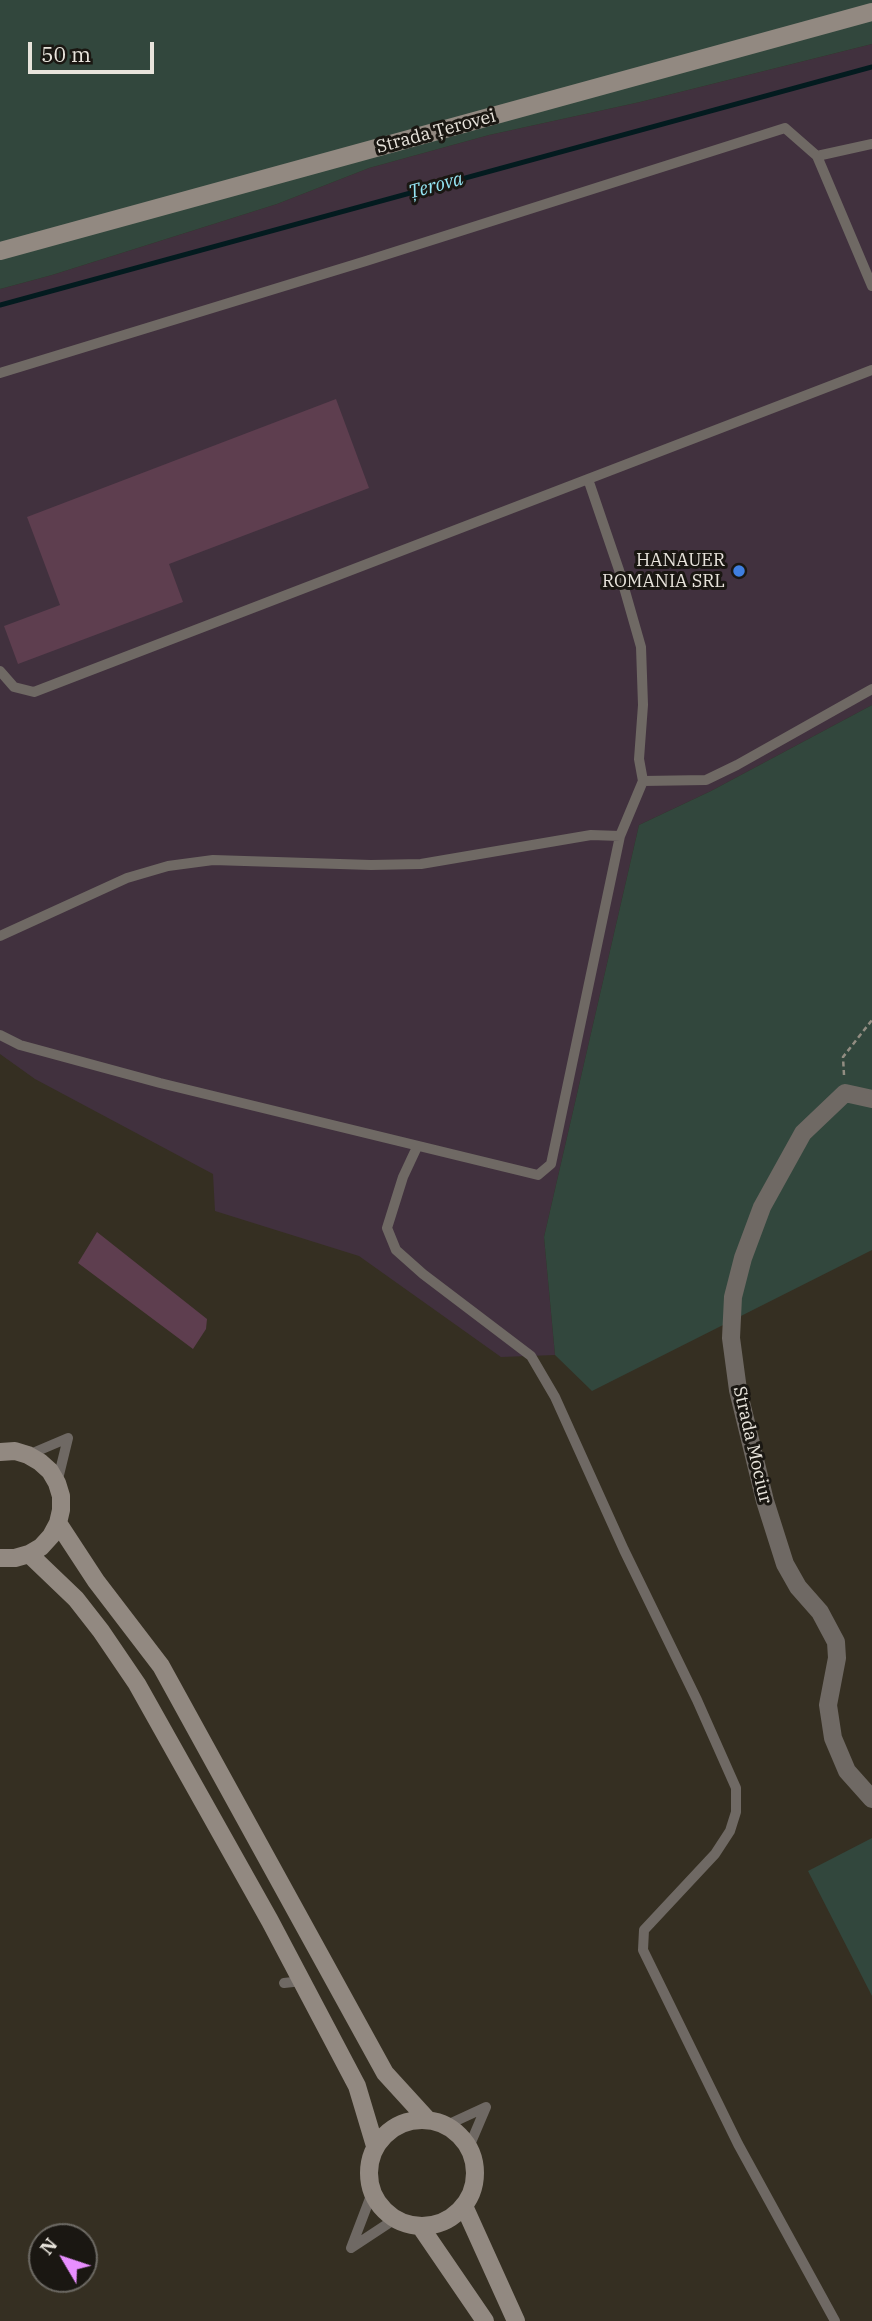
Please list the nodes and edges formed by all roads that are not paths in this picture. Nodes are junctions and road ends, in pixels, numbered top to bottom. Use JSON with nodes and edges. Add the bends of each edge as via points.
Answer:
{"nodes":[{"id":1,"x":872,"y":12,"type":"edge"},
{"id":2,"x":872,"y":144,"type":"edge"},
{"id":3,"x":817,"y":156,"type":"junction"},
{"id":4,"x":0,"y":251,"type":"edge"},
{"id":5,"x":872,"y":286,"type":"edge"},
{"id":6,"x":872,"y":370,"type":"edge"},
{"id":7,"x":0,"y":373,"type":"edge"},
{"id":8,"x":588,"y":479,"type":"junction"},
{"id":9,"x":0,"y":671,"type":"edge"},
{"id":10,"x":872,"y":689,"type":"edge"},
{"id":11,"x":643,"y":781,"type":"junction"},
{"id":12,"x":620,"y":836,"type":"junction"},
{"id":13,"x":0,"y":936,"type":"edge"},
{"id":14,"x":0,"y":1035,"type":"edge"},
{"id":15,"x":872,"y":1099,"type":"edge"},
{"id":16,"x":417,"y":1147,"type":"junction"},
{"id":17,"x":0,"y":1452,"type":"edge"},
{"id":18,"x":28,"y":1455,"type":"junction"},
{"id":19,"x":57,"y":1483,"type":"junction"},
{"id":20,"x":58,"y":1523,"type":"junction"},
{"id":21,"x":29,"y":1554,"type":"junction"},
{"id":22,"x":0,"y":1558,"type":"edge"},
{"id":23,"x":872,"y":1799,"type":"edge"},
{"id":24,"x":427,"y":2119,"type":"junction"},
{"id":25,"x":447,"y":2125,"type":"junction"},
{"id":26,"x":376,"y":2146,"type":"junction"},
{"id":27,"x":469,"y":2147,"type":"junction"},
{"id":28,"x":372,"y":2193,"type":"junction"},
{"id":29,"x":464,"y":2206,"type":"junction"},
{"id":30,"x":395,"y":2220,"type":"junction"},
{"id":31,"x":420,"y":2227,"type":"junction"},
{"id":32,"x":485,"y":2321,"type":"edge"},
{"id":33,"x":516,"y":2321,"type":"edge"},
{"id":34,"x":835,"y":2321,"type":"edge"}],
"edges":[{"from":1,"to":4,"type":"street","name":"Strada Țerovei"},
{"from":2,"to":3,"type":"lane"},
{"from":3,"to":5,"type":"lane"},
{"from":3,"to":7,"type":"lane","via":[[785,128]]},
{"from":6,"to":8,"type":"lane"},
{"from":8,"to":9,"type":"lane","via":[[34,692],[14,687]]},
{"from":8,"to":11,"type":"lane","via":[[641,647],[639,759]]},
{"from":10,"to":11,"type":"lane","via":[[706,780]]},
{"from":11,"to":12,"type":"lane"},
{"from":12,"to":13,"type":"lane","via":[[591,835],[421,864],[213,860],[168,866],[127,878]]},
{"from":12,"to":16,"type":"lane","via":[[551,1164],[538,1175]]},
{"from":14,"to":16,"type":"lane","via":[[20,1045],[160,1083]]},
{"from":15,"to":23,"type":"street","name":"Strada Mociur","via":[[845,1093],[803,1133],[762,1207],[743,1258],[733,1297],[731,1338],[738,1390],[785,1564],[836,1642],[828,1705],[833,1738],[847,1771]]},
{"from":16,"to":34,"type":"lane","via":[[387,1228],[396,1250],[531,1356],[555,1397],[736,1788],[730,1831],[644,1930],[643,1950],[738,2144]]},
{"from":17,"to":18,"type":"street"},
{"from":18,"to":19,"type":"street","via":[[50,1471]]},
{"from":18,"to":19,"type":"lane","via":[[68,1438]]},
{"from":19,"to":20,"type":"street","via":[[61,1496]]},
{"from":20,"to":21,"type":"street","via":[[41,1547]]},
{"from":20,"to":24,"type":"street","via":[[160,1667],[385,2073]]},
{"from":21,"to":22,"type":"street"},
{"from":21,"to":26,"type":"street","via":[[76,1599],[137,1684],[293,1982],[358,2086]]},
{"from":24,"to":25,"type":"street"},
{"from":24,"to":26,"type":"street","via":[[397,2125]]},
{"from":25,"to":27,"type":"street"},
{"from":25,"to":27,"type":"lane","via":[[486,2107]]},
{"from":26,"to":28,"type":"street","via":[[369,2161]]},
{"from":27,"to":29,"type":"street","via":[[475,2178]]},
{"from":28,"to":30,"type":"street"},
{"from":28,"to":30,"type":"lane","via":[[351,2248]]},
{"from":29,"to":31,"type":"street","via":[[437,2224]]},
{"from":29,"to":33,"type":"street"},
{"from":30,"to":31,"type":"street"},
{"from":31,"to":32,"type":"street"}]}
